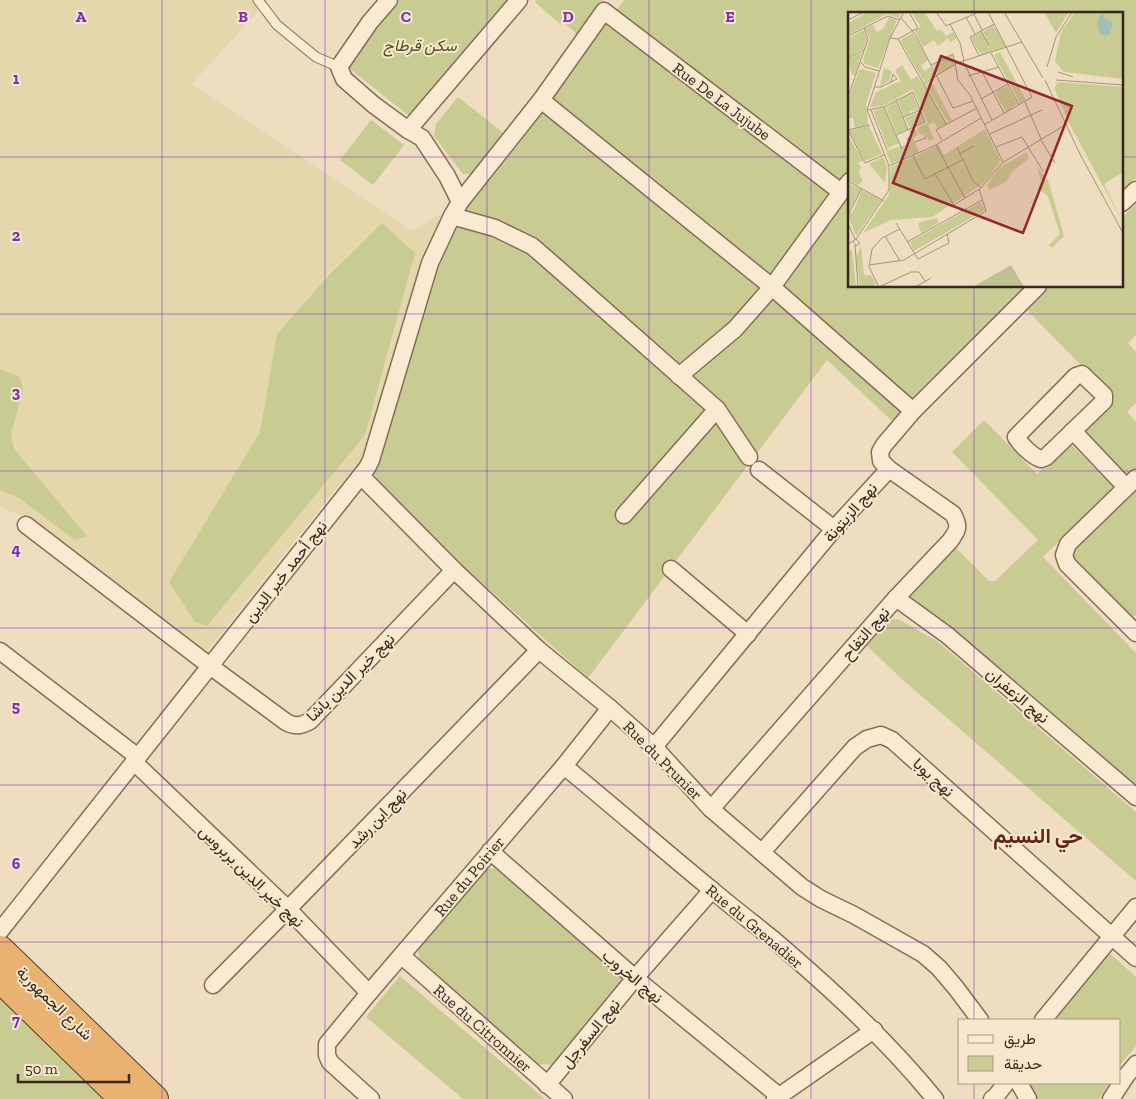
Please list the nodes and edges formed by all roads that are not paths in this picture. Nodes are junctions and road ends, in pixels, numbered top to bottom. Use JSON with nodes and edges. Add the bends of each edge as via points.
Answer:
{"nodes":[{"id":1,"x":258,"y":0,"type":"edge"},
{"id":2,"x":389,"y":0,"type":"edge"},
{"id":3,"x":519,"y":0,"type":"edge"},
{"id":4,"x":604,"y":11,"type":"joint"},
{"id":5,"x":339,"y":67,"type":"junction"},
{"id":6,"x":541,"y":100,"type":"junction"},
{"id":7,"x":408,"y":130,"type":"junction"},
{"id":8,"x":845,"y":187,"type":"edge"},
{"id":9,"x":1136,"y":190,"type":"edge"},
{"id":10,"x":1124,"y":201,"type":"edge"},
{"id":11,"x":460,"y":202,"type":"junction"},
{"id":12,"x":452,"y":216,"type":"junction"},
{"id":13,"x":772,"y":286,"type":"junction"},
{"id":14,"x":1036,"y":288,"type":"edge"},
{"id":15,"x":680,"y":376,"type":"junction"},
{"id":16,"x":718,"y":409,"type":"junction"},
{"id":17,"x":913,"y":411,"type":"junction"},
{"id":18,"x":1073,"y":431,"type":"junction"},
{"id":19,"x":749,"y":457,"type":"dead end"},
{"id":20,"x":888,"y":469,"type":"junction"},
{"id":21,"x":759,"y":470,"type":"dead end"},
{"id":22,"x":360,"y":476,"type":"junction"},
{"id":23,"x":1131,"y":483,"type":"edge"},
{"id":24,"x":624,"y":515,"type":"dead end"},
{"id":25,"x":26,"y":525,"type":"dead end"},
{"id":26,"x":834,"y":529,"type":"junction"},
{"id":27,"x":671,"y":569,"type":"dead end"},
{"id":28,"x":454,"y":570,"type":"junction"},
{"id":29,"x":896,"y":598,"type":"junction"},
{"id":30,"x":1136,"y":632,"type":"edge"},
{"id":31,"x":748,"y":634,"type":"junction"},
{"id":32,"x":539,"y":650,"type":"junction"},
{"id":33,"x":0,"y":651,"type":"edge"},
{"id":34,"x":210,"y":666,"type":"junction"},
{"id":35,"x":610,"y":708,"type":"junction"},
{"id":36,"x":654,"y":747,"type":"junction"},
{"id":37,"x":136,"y":760,"type":"junction"},
{"id":38,"x":564,"y":766,"type":"junction"},
{"id":39,"x":1136,"y":796,"type":"edge"},
{"id":40,"x":711,"y":809,"type":"junction"},
{"id":41,"x":490,"y":851,"type":"junction"},
{"id":42,"x":762,"y":852,"type":"junction"},
{"id":43,"x":712,"y":890,"type":"junction"},
{"id":44,"x":1136,"y":906,"type":"edge"},
{"id":45,"x":288,"y":909,"type":"junction"},
{"id":46,"x":0,"y":931,"type":"edge"},
{"id":47,"x":1111,"y":936,"type":"junction"},
{"id":48,"x":0,"y":950,"type":"edge"},
{"id":49,"x":402,"y":956,"type":"junction"},
{"id":50,"x":1136,"y":958,"type":"edge"},
{"id":51,"x":0,"y":978,"type":"edge"},
{"id":52,"x":635,"y":978,"type":"junction"},
{"id":53,"x":213,"y":985,"type":"dead end"},
{"id":54,"x":369,"y":993,"type":"junction"},
{"id":55,"x":979,"y":1019,"type":"edge"},
{"id":56,"x":1044,"y":1019,"type":"edge"},
{"id":57,"x":874,"y":1030,"type":"junction"},
{"id":58,"x":1136,"y":1064,"type":"edge"},
{"id":59,"x":1005,"y":1084,"type":"edge"},
{"id":60,"x":1020,"y":1084,"type":"edge"},
{"id":61,"x":1121,"y":1084,"type":"edge"},
{"id":62,"x":1121,"y":1084,"type":"edge"},
{"id":63,"x":547,"y":1085,"type":"junction"},
{"id":64,"x":777,"y":1097,"type":"edge"},
{"id":65,"x":124,"y":1099,"type":"edge"},
{"id":66,"x":154,"y":1099,"type":"edge"},
{"id":67,"x":371,"y":1099,"type":"edge"},
{"id":68,"x":564,"y":1099,"type":"edge"},
{"id":69,"x":935,"y":1099,"type":"edge"},
{"id":70,"x":992,"y":1099,"type":"edge"},
{"id":71,"x":1028,"y":1099,"type":"edge"},
{"id":72,"x":1111,"y":1099,"type":"edge"}],
"edges":[{"from":1,"to":5,"type":"lane","via":[[277,25],[316,58]]},
{"from":2,"to":5,"type":"street"},
{"from":3,"to":7,"type":"street"},
{"from":4,"to":6,"type":"street","name":"نهج أحمد خير الدين"},
{"from":4,"to":8,"type":"street","name":"Rue De La Jujube"},
{"from":5,"to":7,"type":"street","via":[[344,79]]},
{"from":6,"to":11,"type":"street","name":"نهج أحمد خير الدين"},
{"from":6,"to":13,"type":"street"},
{"from":7,"to":11,"type":"street","via":[[422,138]]},
{"from":8,"to":13,"type":"street"},
{"from":9,"to":10,"type":"street"},
{"from":11,"to":12,"type":"street","name":"نهج أحمد خير الدين"},
{"from":12,"to":15,"type":"street","via":[[495,228],[532,246]]},
{"from":12,"to":22,"type":"street","name":"نهج أحمد خير الدين","via":[[430,263],[371,460]]},
{"from":13,"to":15,"type":"street","via":[[735,329]]},
{"from":13,"to":17,"type":"street"},
{"from":14,"to":17,"type":"street","name":"نهج الزيتونة"},
{"from":15,"to":16,"type":"street"},
{"from":16,"to":19,"type":"street"},
{"from":16,"to":24,"type":"street"},
{"from":17,"to":20,"type":"street","name":"نهج الزيتونة","via":[[880,452],[881,461]]},
{"from":18,"to":18,"type":"street","via":[[1105,399],[1082,374],[1076,376],[1016,437],[1036,458],[1041,459]]},
{"from":18,"to":23,"type":"street"},
{"from":20,"to":26,"type":"street","name":"نهج الزيتونة"},
{"from":20,"to":29,"type":"street","name":"نهج التفاح","via":[[953,514],[957,522],[957,531],[950,541]]},
{"from":21,"to":26,"type":"street"},
{"from":22,"to":28,"type":"street","name":"Rue du Prunier"},
{"from":22,"to":34,"type":"street","name":"نهج أحمد خير الدين"},
{"from":23,"to":30,"type":"street","via":[[1068,544],[1064,554],[1067,564]]},
{"from":25,"to":34,"type":"street"},
{"from":26,"to":31,"type":"street","name":"نهج الزيتونة"},
{"from":27,"to":31,"type":"street"},
{"from":28,"to":32,"type":"street","name":"Rue du Prunier"},
{"from":28,"to":34,"type":"street","name":"نهج خير الدين باشا","via":[[302,726],[286,722]]},
{"from":29,"to":39,"type":"street","name":"نهج الزعفران","via":[[947,635]]},
{"from":29,"to":40,"type":"street","name":"نهج التفاح"},
{"from":31,"to":36,"type":"street","name":"نهج الزيتونة"},
{"from":32,"to":35,"type":"street","name":"Rue du Prunier"},
{"from":32,"to":45,"type":"street","name":"نهج ابن رشد"},
{"from":33,"to":37,"type":"street"},
{"from":34,"to":37,"type":"street","name":"نهج أحمد خير الدين"},
{"from":35,"to":36,"type":"street","name":"Rue du Prunier"},
{"from":35,"to":38,"type":"street","name":"Rue du Poirier"},
{"from":36,"to":40,"type":"street","name":"Rue du Prunier"},
{"from":37,"to":45,"type":"street","name":"نهج خير الدين بربروس"},
{"from":37,"to":46,"type":"street","name":"نهج أحمد خير الدين"},
{"from":38,"to":41,"type":"street","name":"Rue du Poirier"},
{"from":38,"to":43,"type":"street","name":"Rue du Grenadier"},
{"from":40,"to":42,"type":"street","name":"Rue du Prunier"},
{"from":41,"to":49,"type":"street","name":"Rue du Poirier"},
{"from":41,"to":52,"type":"street","name":"نهج الخروب"},
{"from":42,"to":47,"type":"street","name":"نهج يوبا","via":[[855,747],[880,736],[892,740]]},
{"from":42,"to":55,"type":"street","name":"Rue du Prunier","via":[[802,887],[923,954],[956,988]]},
{"from":43,"to":52,"type":"street","name":"نهج السفرجل"},
{"from":43,"to":57,"type":"street","name":"Rue du Grenadier"},
{"from":44,"to":47,"type":"street"},
{"from":45,"to":53,"type":"street","name":"نهج ابن رشد"},
{"from":45,"to":54,"type":"street","name":"نهج خير الدين بربروس"},
{"from":47,"to":50,"type":"street","name":"نهج يوبا"},
{"from":47,"to":56,"type":"street"},
{"from":48,"to":66,"type":"highway","name":"شارع الجمهورية"},
{"from":49,"to":54,"type":"street","name":"Rue du Poirier"},
{"from":49,"to":63,"type":"street","name":"Rue du Citronnier"},
{"from":51,"to":65,"type":"highway","name":"شارع الجمهورية"},
{"from":52,"to":63,"type":"street","name":"نهج السفرجل"},
{"from":52,"to":64,"type":"street","name":"نهج الخروب"},
{"from":54,"to":67,"type":"street","name":"Rue du Poirier","via":[[327,1044],[327,1055],[330,1062]]},
{"from":57,"to":64,"type":"street"},
{"from":57,"to":69,"type":"street","name":"Rue du Grenadier"},
{"from":58,"to":61,"type":"street"},
{"from":59,"to":70,"type":"street"},
{"from":60,"to":71,"type":"street"},
{"from":62,"to":72,"type":"street"},
{"from":63,"to":68,"type":"street","name":"Rue du Citronnier"}]}
